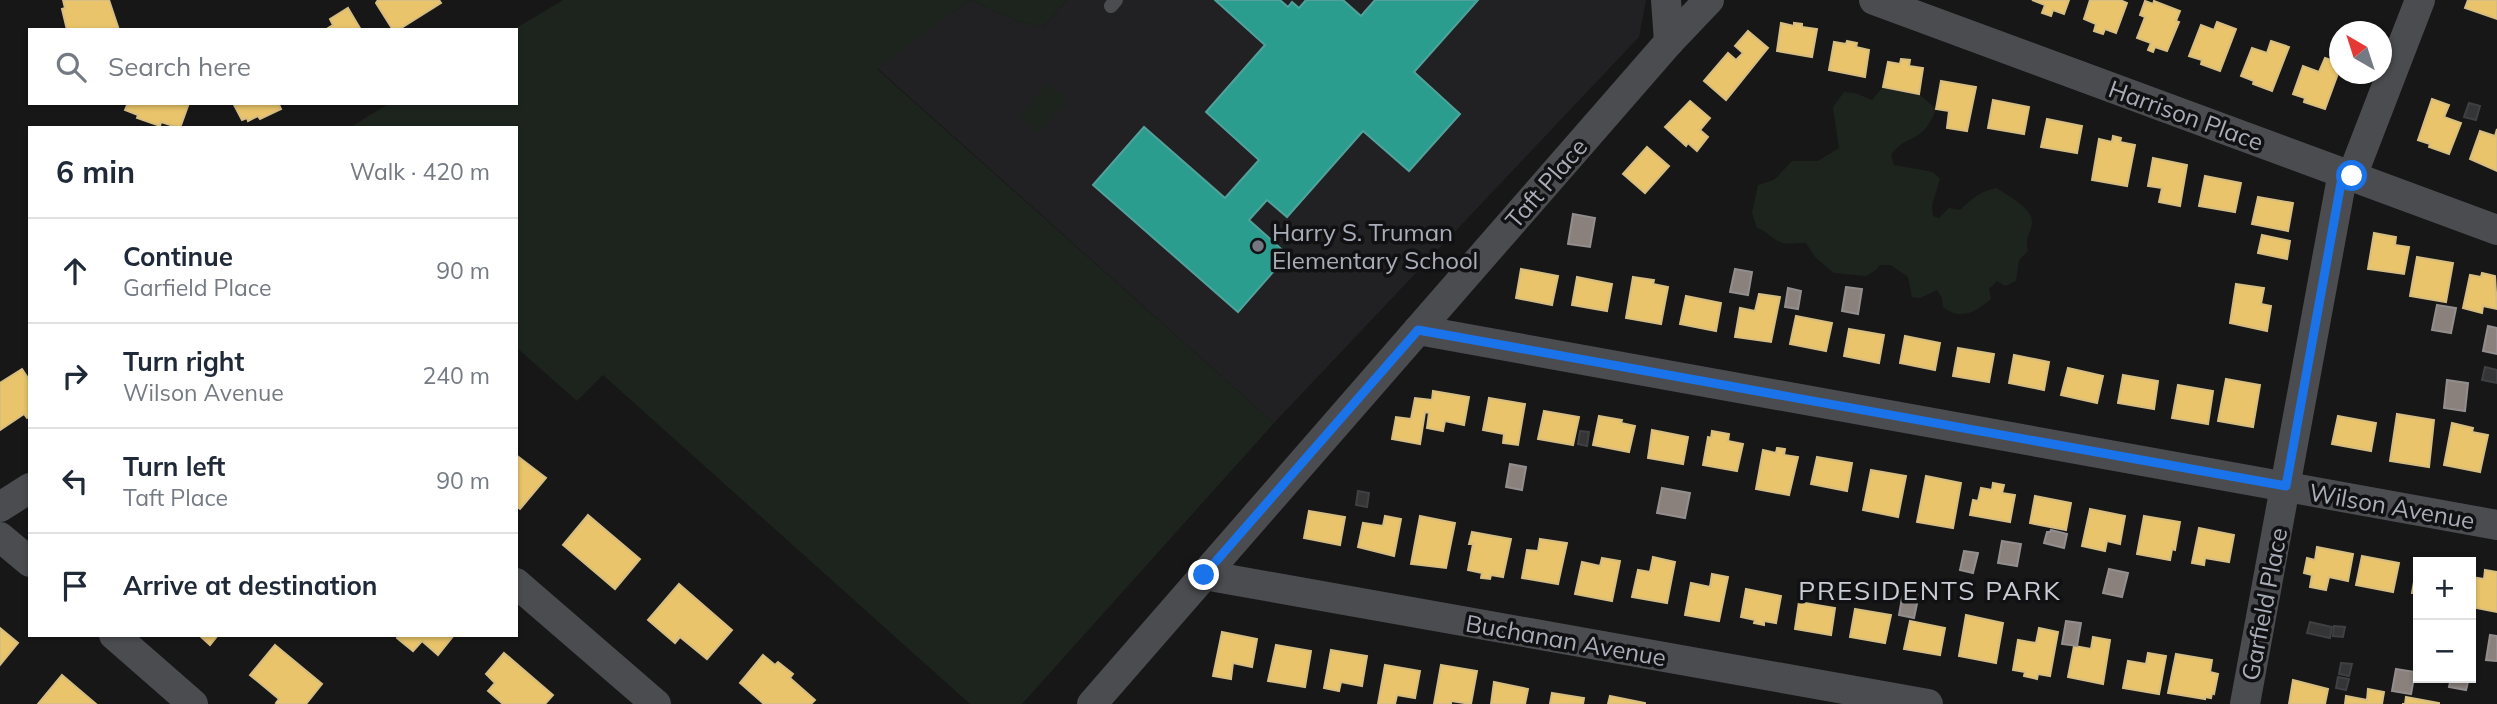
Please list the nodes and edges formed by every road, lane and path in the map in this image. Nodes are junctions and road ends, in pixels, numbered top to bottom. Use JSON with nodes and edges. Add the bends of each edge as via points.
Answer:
{"nodes":[{"id":1,"x":1666,"y":0,"type":"edge"},
{"id":2,"x":1709,"y":0,"type":"edge"},
{"id":3,"x":1874,"y":0,"type":"edge"},
{"id":4,"x":2420,"y":0,"type":"edge"},
{"id":5,"x":1669,"y":42,"type":"junction"},
{"id":6,"x":2348,"y":174,"type":"junction"},
{"id":7,"x":2497,"y":230,"type":"edge"},
{"id":8,"x":1418,"y":330,"type":"junction"},
{"id":9,"x":2286,"y":486,"type":"junction"},
{"id":10,"x":28,"y":489,"type":"edge"},
{"id":11,"x":0,"y":507,"type":"edge"},
{"id":12,"x":2497,"y":525,"type":"edge"},
{"id":13,"x":0,"y":537,"type":"edge"},
{"id":14,"x":28,"y":560,"type":"edge"},
{"id":15,"x":1204,"y":575,"type":"junction"},
{"id":16,"x":518,"y":585,"type":"edge"},
{"id":17,"x":116,"y":637,"type":"edge"},
{"id":18,"x":193,"y":704,"type":"edge"},
{"id":19,"x":656,"y":704,"type":"edge"},
{"id":20,"x":1091,"y":704,"type":"edge"},
{"id":21,"x":1928,"y":704,"type":"edge"},
{"id":22,"x":2245,"y":704,"type":"edge"}],
"edges":[{"from":1,"to":5,"type":"street"},
{"from":2,"to":5,"type":"street","name":"Taft Place"},
{"from":3,"to":6,"type":"street","name":"Harrison Place"},
{"from":4,"to":6,"type":"street","name":"Garfield Place"},
{"from":5,"to":8,"type":"street","name":"Taft Place"},
{"from":6,"to":7,"type":"street","name":"Harrison Place"},
{"from":6,"to":9,"type":"street","name":"Garfield Place"},
{"from":8,"to":9,"type":"street","name":"Wilson Avenue"},
{"from":8,"to":15,"type":"street","name":"Taft Place"},
{"from":9,"to":12,"type":"street","name":"Wilson Avenue"},
{"from":9,"to":22,"type":"street","name":"Garfield Place"},
{"from":10,"to":11,"type":"street"},
{"from":13,"to":14,"type":"street"},
{"from":15,"to":20,"type":"street","name":"Taft Place"},
{"from":15,"to":21,"type":"street","name":"Buchanan Avenue"},
{"from":16,"to":19,"type":"street"},
{"from":17,"to":18,"type":"street"}]}
